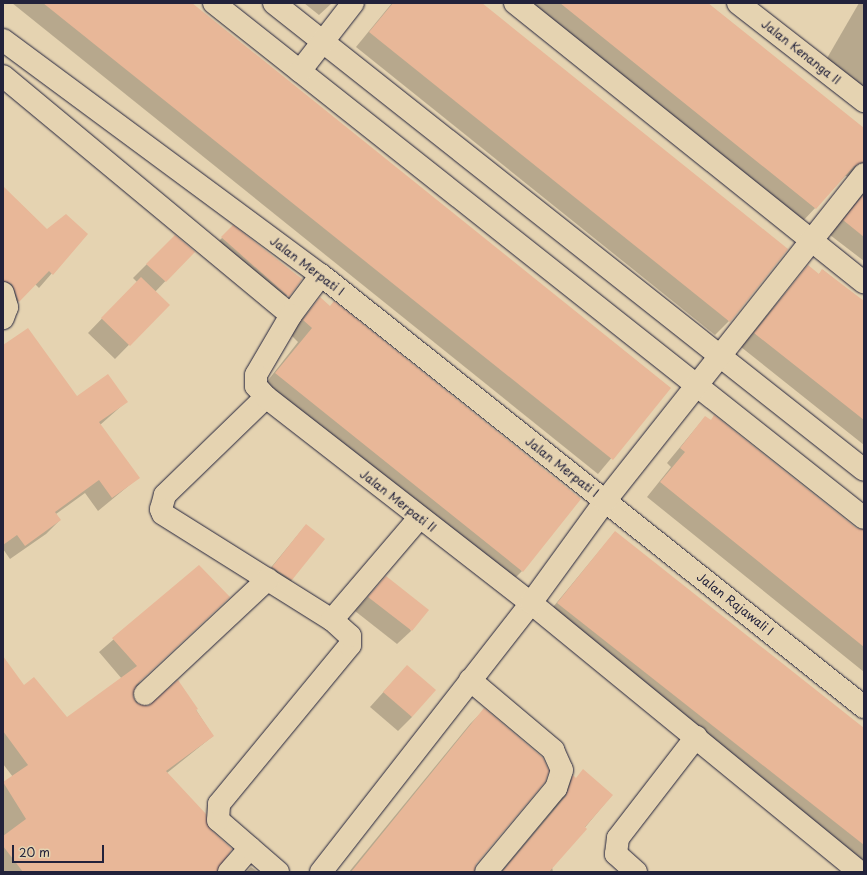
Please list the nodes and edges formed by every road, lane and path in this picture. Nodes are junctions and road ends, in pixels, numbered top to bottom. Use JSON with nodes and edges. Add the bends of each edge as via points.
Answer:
{"nodes":[{"id":1,"x":214,"y":3,"type":"edge"},
{"id":2,"x":274,"y":3,"type":"edge"},
{"id":3,"x":353,"y":3,"type":"edge"},
{"id":4,"x":515,"y":3,"type":"edge"},
{"id":5,"x":738,"y":3,"type":"edge"},
{"id":6,"x":3,"y":40,"type":"edge"},
{"id":7,"x":323,"y":42,"type":"junction"},
{"id":8,"x":300,"y":71,"type":"junction"},
{"id":9,"x":3,"y":76,"type":"edge"},
{"id":10,"x":864,"y":101,"type":"edge"},
{"id":11,"x":864,"y":174,"type":"edge"},
{"id":12,"x":811,"y":241,"type":"junction"},
{"id":13,"x":321,"y":275,"type":"junction"},
{"id":14,"x":864,"y":283,"type":"edge"},
{"id":15,"x":3,"y":293,"type":"edge"},
{"id":16,"x":291,"y":315,"type":"junction"},
{"id":17,"x":3,"y":318,"type":"edge"},
{"id":18,"x":720,"y":356,"type":"junction"},
{"id":19,"x":696,"y":385,"type":"junction"},
{"id":20,"x":266,"y":397,"type":"junction"},
{"id":21,"x":864,"y":470,"type":"edge"},
{"id":22,"x":605,"y":501,"type":"junction"},
{"id":23,"x":419,"y":518,"type":"junction"},
{"id":24,"x":864,"y":518,"type":"edge"},
{"id":25,"x":268,"y":579,"type":"junction"},
{"id":26,"x":532,"y":602,"type":"junction"},
{"id":27,"x":332,"y":620,"type":"junction"},
{"id":28,"x":470,"y":680,"type":"junction"},
{"id":29,"x":145,"y":694,"type":"dead end"},
{"id":30,"x":864,"y":707,"type":"edge"},
{"id":31,"x":696,"y":737,"type":"junction"},
{"id":32,"x":250,"y":848,"type":"junction"},
{"id":33,"x":229,"y":872,"type":"edge"},
{"id":34,"x":278,"y":872,"type":"edge"},
{"id":35,"x":321,"y":872,"type":"edge"},
{"id":36,"x":486,"y":872,"type":"edge"},
{"id":37,"x":636,"y":872,"type":"edge"},
{"id":38,"x":860,"y":872,"type":"edge"}],
"edges":[{"from":1,"to":8,"type":"street"},
{"from":2,"to":7,"type":"street"},
{"from":3,"to":7,"type":"street"},
{"from":4,"to":12,"type":"street"},
{"from":5,"to":10,"type":"street","name":"Jalan Kenanga II"},
{"from":6,"to":13,"type":"street","name":"Jalan Merpati I"},
{"from":7,"to":8,"type":"street"},
{"from":7,"to":18,"type":"street"},
{"from":8,"to":19,"type":"street"},
{"from":9,"to":16,"type":"street"},
{"from":11,"to":12,"type":"street"},
{"from":12,"to":14,"type":"street"},
{"from":12,"to":18,"type":"street"},
{"from":13,"to":16,"type":"street","name":"Jalan Merpati II"},
{"from":13,"to":22,"type":"street","name":"Jalan Merpati I"},
{"from":15,"to":17,"type":"street","via":[[7,307]]},
{"from":16,"to":20,"type":"street","name":"Jalan Merpati II","via":[[256,374],[256,386]]},
{"from":18,"to":19,"type":"street"},
{"from":18,"to":21,"type":"street"},
{"from":19,"to":22,"type":"street"},
{"from":19,"to":24,"type":"street"},
{"from":20,"to":23,"type":"street","name":"Jalan Merpati II"},
{"from":20,"to":25,"type":"street","via":[[165,495],[161,509],[163,514]]},
{"from":22,"to":26,"type":"street"},
{"from":22,"to":30,"type":"street","name":"Jalan Rajawali I"},
{"from":23,"to":26,"type":"street","name":"Jalan Merpati II"},
{"from":23,"to":27,"type":"street"},
{"from":25,"to":27,"type":"street"},
{"from":25,"to":29,"type":"street"},
{"from":26,"to":28,"type":"street"},
{"from":26,"to":31,"type":"street","name":"Jalan Merpati II"},
{"from":27,"to":32,"type":"street","via":[[350,636],[350,645],[219,804],[218,820]]},
{"from":28,"to":35,"type":"street"},
{"from":28,"to":36,"type":"street","via":[[553,750],[562,770],[556,788]]},
{"from":31,"to":37,"type":"street","via":[[618,838],[616,854]]},
{"from":31,"to":38,"type":"street","name":"Jalan Merpati II"},
{"from":32,"to":33,"type":"street"},
{"from":32,"to":34,"type":"street"}]}
